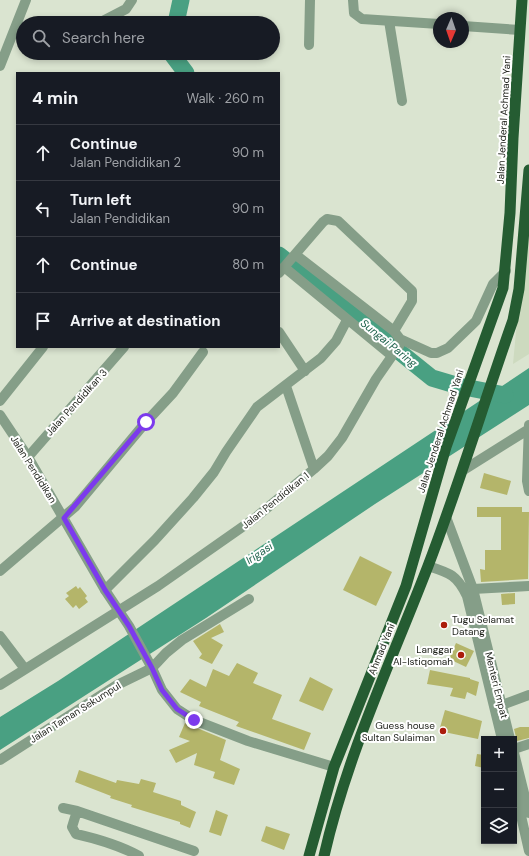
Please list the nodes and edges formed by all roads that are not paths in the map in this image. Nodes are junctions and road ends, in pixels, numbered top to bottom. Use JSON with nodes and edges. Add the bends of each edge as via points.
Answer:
{"nodes":[{"id":1,"x":26,"y":0,"type":"edge"},
{"id":2,"x":132,"y":0,"type":"edge"},
{"id":3,"x":310,"y":0,"type":"edge"},
{"id":4,"x":353,"y":0,"type":"edge"},
{"id":5,"x":522,"y":0,"type":"edge"},
{"id":6,"x":20,"y":16,"type":"edge"},
{"id":7,"x":112,"y":16,"type":"edge"},
{"id":8,"x":389,"y":21,"type":"junction"},
{"id":9,"x":433,"y":24,"type":"edge"},
{"id":10,"x":16,"y":25,"type":"edge"},
{"id":11,"x":469,"y":26,"type":"edge"},
{"id":12,"x":520,"y":30,"type":"junction"},
{"id":13,"x":309,"y":45,"type":"dead end"},
{"id":14,"x":0,"y":66,"type":"edge"},
{"id":15,"x":402,"y":101,"type":"dead end"},
{"id":16,"x":529,"y":170,"type":"edge"},
{"id":17,"x":287,"y":264,"type":"edge"},
{"id":18,"x":506,"y":271,"type":"junction"},
{"id":19,"x":347,"y":320,"type":"junction"},
{"id":20,"x":394,"y":331,"type":"junction"},
{"id":21,"x":280,"y":334,"type":"edge"},
{"id":22,"x":42,"y":348,"type":"edge"},
{"id":23,"x":123,"y":348,"type":"edge"},
{"id":24,"x":396,"y":349,"type":"junction"},
{"id":25,"x":203,"y":352,"type":"dead end"},
{"id":26,"x":305,"y":371,"type":"junction"},
{"id":27,"x":286,"y":386,"type":"junction"},
{"id":28,"x":0,"y":400,"type":"edge"},
{"id":29,"x":0,"y":415,"type":"edge"},
{"id":30,"x":529,"y":428,"type":"edge"},
{"id":31,"x":528,"y":450,"type":"edge"},
{"id":32,"x":28,"y":457,"type":"junction"},
{"id":33,"x":314,"y":468,"type":"junction"},
{"id":34,"x":462,"y":471,"type":"junction"},
{"id":35,"x":529,"y":490,"type":"edge"},
{"id":36,"x":446,"y":517,"type":"junction"},
{"id":37,"x":64,"y":518,"type":"junction"},
{"id":38,"x":428,"y":566,"type":"junction"},
{"id":39,"x":0,"y":571,"type":"edge"},
{"id":40,"x":529,"y":586,"type":"edge"},
{"id":41,"x":473,"y":589,"type":"junction"},
{"id":42,"x":105,"y":590,"type":"junction"},
{"id":43,"x":249,"y":598,"type":"dead end"},
{"id":44,"x":118,"y":612,"type":"junction"},
{"id":45,"x":479,"y":631,"type":"junction"},
{"id":46,"x":0,"y":636,"type":"edge"},
{"id":47,"x":381,"y":651,"type":"junction"},
{"id":48,"x":391,"y":657,"type":"junction"},
{"id":49,"x":150,"y":664,"type":"junction"},
{"id":50,"x":25,"y":669,"type":"junction"},
{"id":51,"x":371,"y":675,"type":"junction"},
{"id":52,"x":382,"y":680,"type":"junction"},
{"id":53,"x":0,"y":685,"type":"edge"},
{"id":54,"x":529,"y":695,"type":"edge"},
{"id":55,"x":498,"y":706,"type":"junction"},
{"id":56,"x":502,"y":736,"type":"edge"},
{"id":57,"x":509,"y":736,"type":"edge"},
{"id":58,"x":529,"y":744,"type":"edge"},
{"id":59,"x":517,"y":748,"type":"edge"},
{"id":60,"x":0,"y":760,"type":"edge"},
{"id":61,"x":334,"y":767,"type":"junction"},
{"id":62,"x":517,"y":767,"type":"edge"},
{"id":63,"x":517,"y":794,"type":"edge"},
{"id":64,"x":63,"y":808,"type":"dead end"},
{"id":65,"x":77,"y":811,"type":"junction"},
{"id":66,"x":529,"y":812,"type":"edge"},
{"id":67,"x":526,"y":821,"type":"edge"},
{"id":68,"x":194,"y":851,"type":"dead end"},
{"id":69,"x":529,"y":852,"type":"edge"},
{"id":70,"x":139,"y":856,"type":"edge"},
{"id":71,"x":309,"y":856,"type":"edge"},
{"id":72,"x":324,"y":856,"type":"edge"}],
"edges":[{"from":1,"to":6,"type":"street"},
{"from":2,"to":7,"type":"street","via":[[126,9]]},
{"from":3,"to":13,"type":"street"},
{"from":4,"to":8,"type":"street","via":[[357,17]]},
{"from":5,"to":12,"type":"highway","name":"Jalan Jenderal Achmad Yani"},
{"from":8,"to":9,"type":"street"},
{"from":8,"to":15,"type":"street"},
{"from":10,"to":14,"type":"street"},
{"from":11,"to":12,"type":"street"},
{"from":12,"to":18,"type":"highway","name":"Jalan Jenderal Achmad Yani"},
{"from":16,"to":34,"type":"highway","name":"Ahmad Yani","via":[[516,307]]},
{"from":17,"to":19,"type":"street"},
{"from":17,"to":20,"type":"street"},
{"from":17,"to":20,"type":"street","via":[[323,222],[327,219],[338,221],[412,291],[412,301]]},
{"from":18,"to":24,"type":"street","via":[[493,284],[476,321],[448,348],[437,353]]},
{"from":18,"to":47,"type":"highway","name":"Jalan Jenderal Achmad Yani","via":[[500,301],[446,447],[406,586]]},
{"from":19,"to":24,"type":"street"},
{"from":19,"to":26,"type":"street","via":[[336,341]]},
{"from":20,"to":24,"type":"street"},
{"from":21,"to":26,"type":"street"},
{"from":22,"to":28,"type":"street"},
{"from":23,"to":32,"type":"street","name":"Jalan Pendidikan 3"},
{"from":24,"to":33,"type":"street","name":"Jalan Pendidikan 1","via":[[342,438],[328,456]]},
{"from":25,"to":37,"type":"street","via":[[173,393]]},
{"from":26,"to":27,"type":"street"},
{"from":27,"to":33,"type":"street"},
{"from":27,"to":42,"type":"street","via":[[258,407],[193,498]]},
{"from":29,"to":32,"type":"street","name":"Jalan Pendidikan"},
{"from":30,"to":31,"type":"street"},
{"from":30,"to":34,"type":"street"},
{"from":31,"to":35,"type":"street"},
{"from":32,"to":37,"type":"street","name":"Jalan Pendidikan"},
{"from":33,"to":44,"type":"street","name":"Jalan Pendidikan 1","via":[[255,518]]},
{"from":34,"to":36,"type":"highway","name":"Ahmad Yani"},
{"from":36,"to":38,"type":"highway","name":"Ahmad Yani"},
{"from":36,"to":41,"type":"street","name":"Menteri Empat"},
{"from":37,"to":39,"type":"street"},
{"from":37,"to":42,"type":"street","name":"Jalan Pendidikan"},
{"from":38,"to":45,"type":"street","name":"Menteri Empat","via":[[445,571],[462,584]]},
{"from":38,"to":48,"type":"highway","name":"Ahmad Yani"},
{"from":40,"to":41,"type":"street"},
{"from":41,"to":45,"type":"street","name":"Menteri Empat"},
{"from":42,"to":44,"type":"street","name":"Jalan Pendidikan"},
{"from":43,"to":49,"type":"street","via":[[182,640]]},
{"from":44,"to":49,"type":"street","name":"Jalan Pendidikan","via":[[129,626]]},
{"from":44,"to":50,"type":"street","name":"Jalan Pendidikan 1"},
{"from":45,"to":55,"type":"street","name":"Menteri Empat"},
{"from":46,"to":50,"type":"street"},
{"from":47,"to":48,"type":"highway"},
{"from":47,"to":51,"type":"highway","name":"Jalan Jenderal Achmad Yani"},
{"from":48,"to":52,"type":"highway","name":"Ahmad Yani"},
{"from":49,"to":60,"type":"street","name":"Jalan Taman Sekumpul"},
{"from":49,"to":61,"type":"street","name":"Jalan Pendidikan","via":[[162,690],[177,709],[194,720],[248,741]]},
{"from":50,"to":53,"type":"street","name":"Jalan Pendidikan 1"},
{"from":51,"to":52,"type":"highway"},
{"from":51,"to":61,"type":"highway","name":"Jalan Jenderal Achmad Yani"},
{"from":52,"to":72,"type":"highway","name":"Ahmad Yani","via":[[334,814]]},
{"from":54,"to":55,"type":"street"},
{"from":55,"to":56,"type":"street","name":"Menteri Empat"},
{"from":55,"to":57,"type":"street","name":"Menteri Empat"},
{"from":58,"to":59,"type":"street"},
{"from":61,"to":71,"type":"highway","name":"Jalan Jenderal Achmad Yani"},
{"from":62,"to":66,"type":"street"},
{"from":63,"to":67,"type":"street"},
{"from":64,"to":65,"type":"street"},
{"from":65,"to":68,"type":"street"},
{"from":65,"to":70,"type":"street","via":[[72,827],[76,834],[117,845]]},
{"from":67,"to":69,"type":"street"}]}
